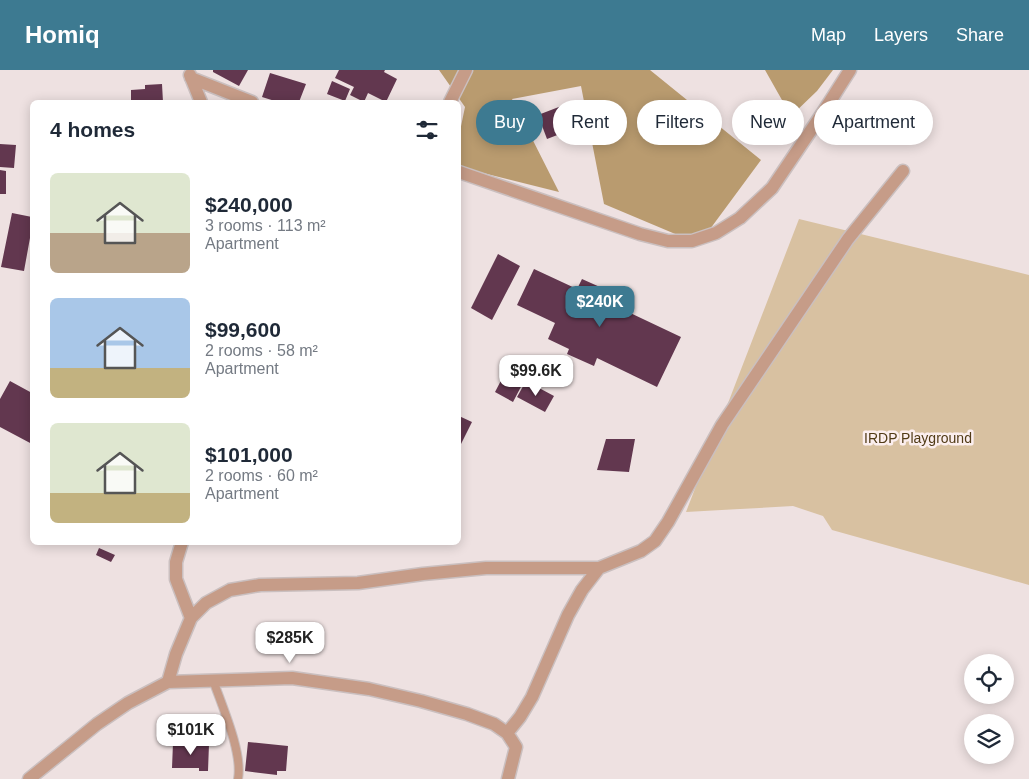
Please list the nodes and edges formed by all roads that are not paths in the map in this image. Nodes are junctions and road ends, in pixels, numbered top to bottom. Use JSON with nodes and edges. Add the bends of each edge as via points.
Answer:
{"nodes":[{"id":1,"x":466,"y":70,"type":"edge"},
{"id":2,"x":850,"y":70,"type":"edge"},
{"id":3,"x":189,"y":74,"type":"edge"},
{"id":4,"x":200,"y":100,"type":"edge"},
{"id":5,"x":248,"y":100,"type":"edge"},
{"id":6,"x":451,"y":100,"type":"edge"},
{"id":7,"x":903,"y":171,"type":"dead end"},
{"id":8,"x":461,"y":173,"type":"edge"},
{"id":9,"x":181,"y":545,"type":"edge"},
{"id":10,"x":599,"y":568,"type":"junction"},
{"id":11,"x":191,"y":618,"type":"junction"},
{"id":12,"x":213,"y":680,"type":"junction"},
{"id":13,"x":168,"y":682,"type":"junction"},
{"id":14,"x":507,"y":733,"type":"junction"},
{"id":15,"x":30,"y":779,"type":"edge"},
{"id":16,"x":238,"y":779,"type":"edge"},
{"id":17,"x":508,"y":779,"type":"edge"}],
"edges":[{"from":1,"to":6,"type":"street"},
{"from":2,"to":8,"type":"street","via":[[772,188],[740,218],[716,233],[692,242],[640,234]]},
{"from":3,"to":4,"type":"street"},
{"from":3,"to":5,"type":"street"},
{"from":7,"to":10,"type":"street","via":[[848,239],[722,425],[655,541],[641,551]]},
{"from":9,"to":11,"type":"street","via":[[176,562],[176,579]]},
{"from":10,"to":11,"type":"street","via":[[486,568],[358,583],[260,585],[230,590],[206,602]]},
{"from":10,"to":14,"type":"street","via":[[568,615],[532,697]]},
{"from":11,"to":13,"type":"street"},
{"from":12,"to":13,"type":"street"},
{"from":12,"to":14,"type":"street","via":[[292,678],[369,689],[467,714],[494,724]]},
{"from":12,"to":16,"type":"lane","via":[[235,745]]},
{"from":13,"to":15,"type":"street","via":[[128,702]]},
{"from":14,"to":17,"type":"street","via":[[516,747]]}]}
